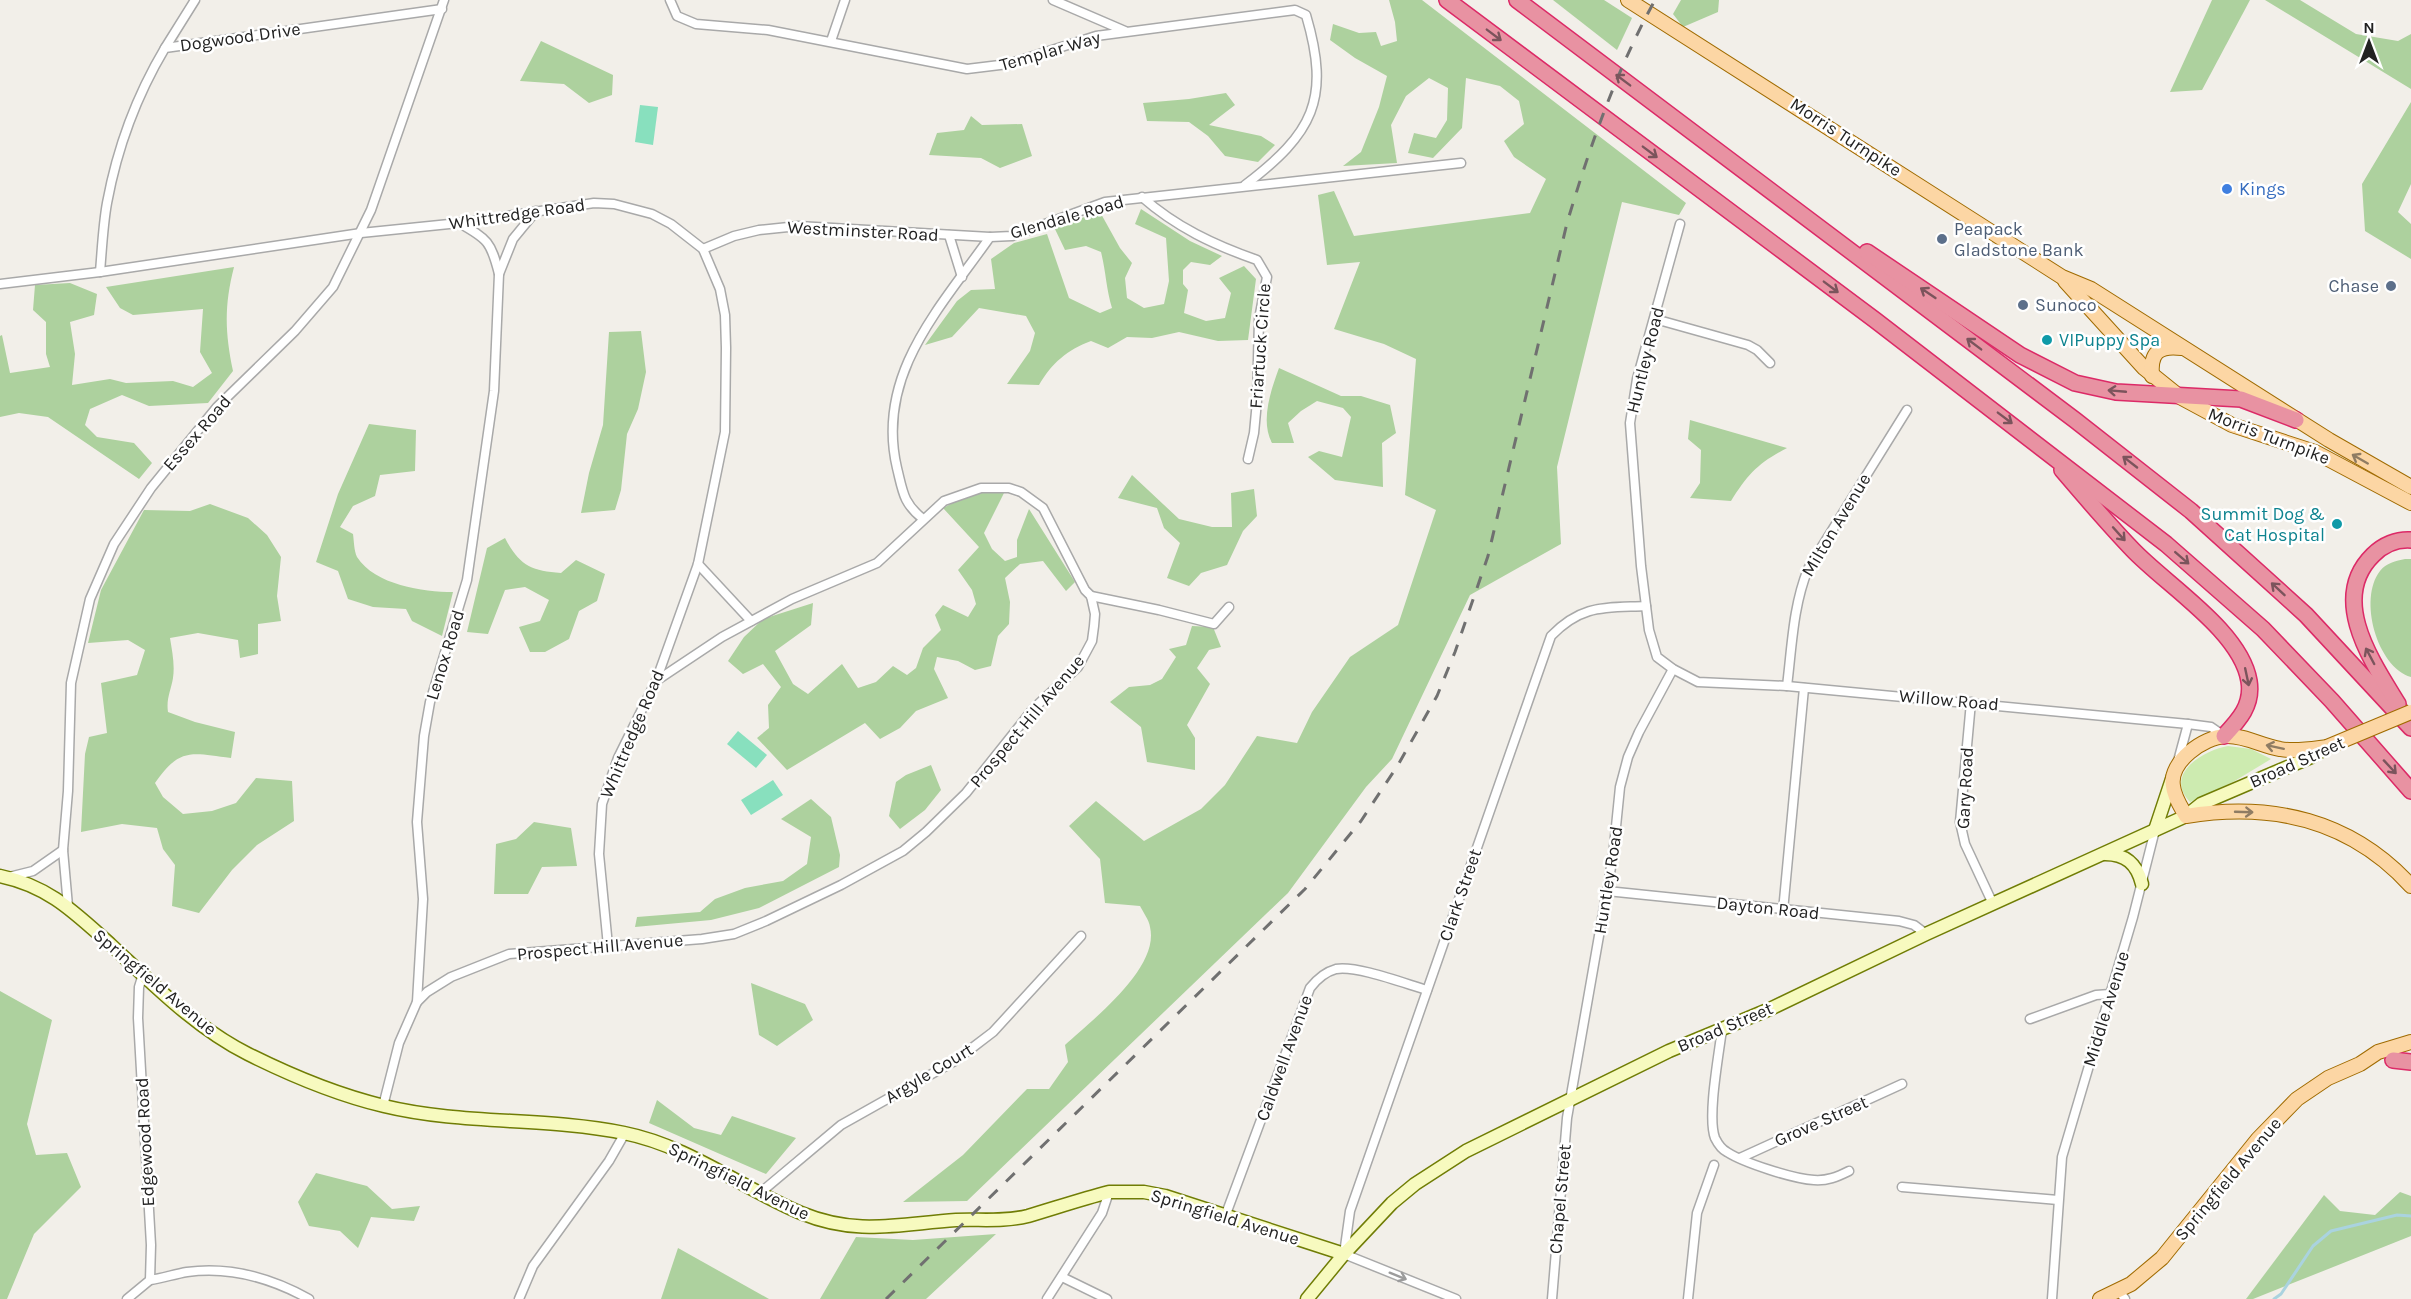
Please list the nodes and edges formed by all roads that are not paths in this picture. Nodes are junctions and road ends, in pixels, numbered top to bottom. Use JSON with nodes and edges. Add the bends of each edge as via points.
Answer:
{"nodes":[{"id":1,"x":195,"y":0,"type":"edge"},
{"id":2,"x":670,"y":0,"type":"edge"},
{"id":3,"x":845,"y":0,"type":"edge"},
{"id":4,"x":1053,"y":0,"type":"edge"},
{"id":5,"x":1448,"y":0,"type":"edge"},
{"id":6,"x":1517,"y":0,"type":"edge"},
{"id":7,"x":1628,"y":0,"type":"edge"},
{"id":8,"x":443,"y":4,"type":"edge"},
{"id":9,"x":1125,"y":31,"type":"junction"},
{"id":10,"x":831,"y":41,"type":"junction"},
{"id":11,"x":165,"y":48,"type":"junction"},
{"id":12,"x":1703,"y":141,"type":"junction"},
{"id":13,"x":1461,"y":163,"type":"dead end"},
{"id":14,"x":1245,"y":185,"type":"junction"},
{"id":15,"x":1142,"y":197,"type":"junction"},
{"id":16,"x":536,"y":211,"type":"junction"},
{"id":17,"x":459,"y":222,"type":"junction"},
{"id":18,"x":1680,"y":224,"type":"dead end"},
{"id":19,"x":361,"y":233,"type":"junction"},
{"id":20,"x":949,"y":235,"type":"junction"},
{"id":21,"x":990,"y":237,"type":"junction"},
{"id":22,"x":703,"y":249,"type":"junction"},
{"id":23,"x":100,"y":272,"type":"junction"},
{"id":24,"x":500,"y":274,"type":"junction"},
{"id":25,"x":962,"y":277,"type":"junction"},
{"id":26,"x":2062,"y":277,"type":"junction"},
{"id":27,"x":0,"y":284,"type":"edge"},
{"id":28,"x":1655,"y":319,"type":"junction"},
{"id":29,"x":2184,"y":348,"type":"junction"},
{"id":30,"x":1770,"y":363,"type":"dead end"},
{"id":31,"x":2152,"y":376,"type":"junction"},
{"id":32,"x":2175,"y":394,"type":"junction"},
{"id":33,"x":1907,"y":410,"type":"dead end"},
{"id":34,"x":2296,"y":420,"type":"junction"},
{"id":35,"x":2038,"y":443,"type":"junction"},
{"id":36,"x":1248,"y":459,"type":"dead end"},
{"id":37,"x":2411,"y":487,"type":"edge"},
{"id":38,"x":2411,"y":503,"type":"edge"},
{"id":39,"x":923,"y":519,"type":"junction"},
{"id":40,"x":2411,"y":540,"type":"edge"},
{"id":41,"x":698,"y":564,"type":"junction"},
{"id":42,"x":1091,"y":596,"type":"junction"},
{"id":43,"x":1646,"y":606,"type":"junction"},
{"id":44,"x":1229,"y":607,"type":"dead end"},
{"id":45,"x":751,"y":621,"type":"junction"},
{"id":46,"x":1673,"y":669,"type":"junction"},
{"id":47,"x":656,"y":681,"type":"junction"},
{"id":48,"x":1787,"y":686,"type":"junction"},
{"id":49,"x":1804,"y":688,"type":"junction"},
{"id":50,"x":1971,"y":702,"type":"junction"},
{"id":51,"x":2411,"y":712,"type":"edge"},
{"id":52,"x":2188,"y":724,"type":"junction"},
{"id":53,"x":2411,"y":726,"type":"edge"},
{"id":54,"x":2224,"y":736,"type":"junction"},
{"id":55,"x":2327,"y":747,"type":"junction"},
{"id":56,"x":2174,"y":772,"type":"junction"},
{"id":57,"x":2411,"y":791,"type":"edge"},
{"id":58,"x":2186,"y":816,"type":"junction"},
{"id":59,"x":2155,"y":830,"type":"junction"},
{"id":60,"x":63,"y":850,"type":"junction"},
{"id":61,"x":2104,"y":854,"type":"junction"},
{"id":62,"x":4,"y":877,"type":"edge"},
{"id":63,"x":2142,"y":884,"type":"junction"},
{"id":64,"x":2411,"y":886,"type":"edge"},
{"id":65,"x":1607,"y":891,"type":"junction"},
{"id":66,"x":1993,"y":904,"type":"junction"},
{"id":67,"x":68,"y":906,"type":"junction"},
{"id":68,"x":1783,"y":910,"type":"junction"},
{"id":69,"x":1926,"y":934,"type":"junction"},
{"id":70,"x":1082,"y":936,"type":"dead end"},
{"id":71,"x":608,"y":946,"type":"junction"},
{"id":72,"x":143,"y":974,"type":"junction"},
{"id":73,"x":1427,"y":990,"type":"junction"},
{"id":74,"x":2110,"y":994,"type":"junction"},
{"id":75,"x":417,"y":1002,"type":"junction"},
{"id":76,"x":2030,"y":1018,"type":"dead end"},
{"id":77,"x":1722,"y":1029,"type":"junction"},
{"id":78,"x":2411,"y":1042,"type":"edge"},
{"id":79,"x":2411,"y":1057,"type":"edge"},
{"id":80,"x":2393,"y":1060,"type":"junction"},
{"id":81,"x":2411,"y":1062,"type":"edge"},
{"id":82,"x":2360,"y":1064,"type":"junction"},
{"id":83,"x":1902,"y":1084,"type":"dead end"},
{"id":84,"x":1569,"y":1100,"type":"junction"},
{"id":85,"x":383,"y":1106,"type":"junction"},
{"id":86,"x":625,"y":1133,"type":"junction"},
{"id":87,"x":1740,"y":1158,"type":"junction"},
{"id":88,"x":1714,"y":1166,"type":"dead end"},
{"id":89,"x":1849,"y":1171,"type":"dead end"},
{"id":90,"x":1902,"y":1187,"type":"dead end"},
{"id":91,"x":1109,"y":1192,"type":"junction"},
{"id":92,"x":760,"y":1193,"type":"junction"},
{"id":93,"x":2058,"y":1200,"type":"junction"},
{"id":94,"x":1226,"y":1214,"type":"junction"},
{"id":95,"x":1344,"y":1254,"type":"junction"},
{"id":96,"x":1062,"y":1277,"type":"junction"},
{"id":97,"x":150,"y":1280,"type":"junction"},
{"id":98,"x":2122,"y":1295,"type":"edge"},
{"id":99,"x":127,"y":1299,"type":"edge"},
{"id":100,"x":309,"y":1299,"type":"edge"},
{"id":101,"x":519,"y":1299,"type":"edge"},
{"id":102,"x":1047,"y":1299,"type":"edge"},
{"id":103,"x":1107,"y":1299,"type":"edge"},
{"id":104,"x":1307,"y":1299,"type":"edge"},
{"id":105,"x":1455,"y":1299,"type":"edge"},
{"id":106,"x":1552,"y":1299,"type":"edge"},
{"id":107,"x":1688,"y":1299,"type":"edge"},
{"id":108,"x":2052,"y":1299,"type":"edge"},
{"id":109,"x":2100,"y":1299,"type":"edge"}],
"edges":[{"from":1,"to":11,"type":"street"},
{"from":2,"to":10,"type":"street","name":"Templar Way","via":[[677,16],[696,24],[768,30]]},
{"from":3,"to":10,"type":"street"},
{"from":4,"to":9,"type":"street"},
{"from":5,"to":35,"type":"highway","one_way":true},
{"from":12,"to":6,"type":"highway","one_way":true},
{"from":7,"to":26,"type":"main road","name":"Morris Turnpike"},
{"from":8,"to":11,"type":"street","name":"Dogwood Drive"},
{"from":8,"to":19,"type":"street","name":"Essex Road"},
{"from":9,"to":10,"type":"street","name":"Templar Way","via":[[981,69]]},
{"from":9,"to":14,"type":"street","name":"Templar Way","via":[[1295,10],[1306,15],[1317,56],[1313,106],[1300,135]]},
{"from":11,"to":23,"type":"street","name":"Dogwood Drive","via":[[146,80],[115,168]]},
{"from":32,"to":12,"type":"highway","one_way":true,"via":[[2095,389],[2046,370]]},
{"from":53,"to":12,"type":"highway","one_way":true,"via":[[2306,615],[2191,511]]},
{"from":13,"to":14,"type":"street","name":"Glendale Road"},
{"from":14,"to":15,"type":"street","name":"Glendale Road"},
{"from":15,"to":21,"type":"street","name":"Glendale Road","via":[[1105,202],[1012,236]]},
{"from":15,"to":36,"type":"street","name":"Friartuck Circle","via":[[1165,218],[1257,260],[1267,277],[1259,319],[1256,411]]},
{"from":16,"to":17,"type":"street","name":"Whittredge Road"},
{"from":16,"to":22,"type":"street","name":"Whittredge Road","via":[[614,204],[671,224]]},
{"from":16,"to":24,"type":"street","name":"Lenox Road","via":[[513,239]]},
{"from":17,"to":19,"type":"street","name":"Whittredge Road"},
{"from":17,"to":24,"type":"street","via":[[492,247]]},
{"from":18,"to":28,"type":"street","name":"Huntley Road"},
{"from":19,"to":23,"type":"street","name":"Whittredge Road"},
{"from":19,"to":60,"type":"street","name":"Essex Road","via":[[333,287],[295,331],[211,414],[151,488],[114,544],[90,599],[71,683]]},
{"from":20,"to":21,"type":"street","name":"Westminster Road"},
{"from":20,"to":22,"type":"street","name":"Westminster Road","via":[[798,225],[734,236]]},
{"from":20,"to":25,"type":"street"},
{"from":21,"to":25,"type":"street","name":"Glendale Road"},
{"from":22,"to":41,"type":"street","name":"Whittredge Road","via":[[720,289],[725,315],[725,432]]},
{"from":23,"to":27,"type":"street","name":"Whittredge Road"},
{"from":24,"to":75,"type":"street","name":"Lenox Road","via":[[494,391],[467,580],[430,702],[424,736],[417,822],[423,898]]},
{"from":25,"to":39,"type":"street","name":"Glendale Road","via":[[922,333],[894,398],[891,436],[895,461],[909,508]]},
{"from":26,"to":29,"type":"main road","name":"Morris Turnpike","via":[[2091,289]]},
{"from":26,"to":31,"type":"main road","name":"Morris Turnpike"},
{"from":28,"to":30,"type":"street","via":[[1748,345]]},
{"from":28,"to":43,"type":"street","name":"Huntley Road","via":[[1637,379],[1630,423]]},
{"from":29,"to":31,"type":"main road","via":[[2170,347],[2157,352],[2152,360]]},
{"from":29,"to":34,"type":"main road","name":"Morris Turnpike"},
{"from":31,"to":32,"type":"main road","name":"Morris Turnpike"},
{"from":32,"to":34,"type":"highway","via":[[2241,399]]},
{"from":32,"to":38,"type":"main road","name":"Morris Turnpike","via":[[2232,424],[2315,452]]},
{"from":33,"to":48,"type":"street","name":"Milton Avenue","via":[[1808,569],[1796,609]]},
{"from":37,"to":34,"type":"main road","name":"Morris Turnpike","one_way":true},
{"from":35,"to":54,"type":"highway","one_way":true,"via":[[2131,548],[2218,627],[2241,658],[2249,680],[2248,701],[2243,714]]},
{"from":35,"to":57,"type":"highway","one_way":true,"via":[[2166,544],[2263,629]]},
{"from":39,"to":42,"type":"street","name":"Prospect Hill Avenue","via":[[944,501],[968,490],[1009,488],[1021,492],[1043,508]]},
{"from":39,"to":45,"type":"street","name":"Prospect Hill Avenue","via":[[877,563]]},
{"from":53,"to":40,"type":"highway","one_way":true,"via":[[2369,656],[2358,629],[2355,604],[2358,579],[2368,560],[2395,541]]},
{"from":41,"to":45,"type":"street"},
{"from":41,"to":47,"type":"street","name":"Whittredge Road"},
{"from":42,"to":44,"type":"street","via":[[1214,624]]},
{"from":42,"to":71,"type":"street","name":"Prospect Hill Avenue","via":[[1095,614],[1092,641],[1078,667],[1033,709],[966,793],[903,851],[841,885],[734,934]]},
{"from":43,"to":46,"type":"street","name":"Huntley Road","via":[[1653,648],[1657,657]]},
{"from":43,"to":73,"type":"street","name":"Clark Street","via":[[1581,612],[1551,636]]},
{"from":45,"to":47,"type":"street","name":"Prospect Hill Avenue"},
{"from":46,"to":48,"type":"street","name":"Willow Road","via":[[1698,682]]},
{"from":46,"to":65,"type":"street","name":"Huntley Road","via":[[1628,757],[1620,787]]},
{"from":47,"to":71,"type":"street","name":"Whittredge Road","via":[[618,758],[602,804],[599,855]]},
{"from":48,"to":49,"type":"street","name":"Willow Road"},
{"from":49,"to":50,"type":"street","name":"Willow Road"},
{"from":49,"to":68,"type":"street"},
{"from":50,"to":52,"type":"street","name":"Willow Road"},
{"from":50,"to":66,"type":"street","name":"Gary Road","via":[[1960,822],[1965,844]]},
{"from":51,"to":55,"type":"main road","name":"Broad Street","bridge":true},
{"from":52,"to":54,"type":"street","name":"Willow Road","via":[[2211,727]]},
{"from":52,"to":56,"type":"street","name":"Middle Avenue"},
{"from":55,"to":54,"type":"main road","one_way":true,"via":[[2288,750]]},
{"from":54,"to":56,"type":"main road","via":[[2195,749]]},
{"from":55,"to":58,"type":"main road","name":"Broad Street","via":[[2202,804]]},
{"from":56,"to":58,"type":"main road","via":[[2173,790]]},
{"from":56,"to":59,"type":"main road","name":"Middle Avenue"},
{"from":58,"to":59,"type":"main road","name":"Broad Street"},
{"from":58,"to":64,"type":"main road","name":"Broad Street","one_way":true,"via":[[2224,811],[2300,819],[2349,836],[2386,861]]},
{"from":59,"to":61,"type":"main road","name":"Broad Street"},
{"from":59,"to":63,"type":"street","name":"Middle Avenue"},
{"from":60,"to":62,"type":"street","via":[[33,871]]},
{"from":60,"to":67,"type":"street","name":"Essex Road"},
{"from":61,"to":63,"type":"main road","via":[[2129,860]]},
{"from":61,"to":66,"type":"main road","name":"Broad Street"},
{"from":62,"to":67,"type":"main road","name":"Springfield Avenue","via":[[46,892]]},
{"from":63,"to":74,"type":"street","name":"Middle Avenue"},
{"from":65,"to":68,"type":"street","name":"Dayton Road"},
{"from":65,"to":84,"type":"street","name":"Huntley Road"},
{"from":66,"to":69,"type":"main road","name":"Broad Street"},
{"from":67,"to":72,"type":"main road","name":"Springfield Avenue"},
{"from":68,"to":69,"type":"street","name":"Dayton Road","via":[[1899,921]]},
{"from":69,"to":77,"type":"main road","name":"Broad Street"},
{"from":70,"to":92,"type":"street","name":"Argyle Court","via":[[993,1032],[953,1062],[841,1125]]},
{"from":71,"to":75,"type":"street","name":"Prospect Hill Avenue","via":[[509,954],[444,981]]},
{"from":72,"to":85,"type":"main road","name":"Springfield Avenue","via":[[207,1029],[246,1053]]},
{"from":72,"to":97,"type":"street","name":"Edgewood Road","via":[[138,1018]]},
{"from":73,"to":94,"type":"street","name":"Caldwell Avenue","via":[[1345,969],[1329,972],[1315,981]]},
{"from":73,"to":95,"type":"street","name":"Clark Street","via":[[1350,1211]]},
{"from":74,"to":76,"type":"street","via":[[2096,995]]},
{"from":74,"to":93,"type":"street","name":"Middle Avenue","via":[[2065,1146]]},
{"from":75,"to":85,"type":"street","name":"Lenox Road","via":[[399,1043]]},
{"from":77,"to":84,"type":"main road","name":"Broad Street"},
{"from":77,"to":87,"type":"street","via":[[1713,1127],[1719,1145]]},
{"from":78,"to":82,"type":"main road","name":"Springfield Avenue","via":[[2378,1052]]},
{"from":79,"to":80,"type":"main road","name":"Springfield Avenue"},
{"from":80,"to":81,"type":"highway"},
{"from":80,"to":82,"type":"main road","name":"Springfield Avenue"},
{"from":82,"to":98,"type":"main road","name":"Springfield Avenue","via":[[2328,1078],[2297,1099],[2258,1139],[2162,1258]]},
{"from":83,"to":87,"type":"street","name":"Grove Street"},
{"from":84,"to":95,"type":"main road","name":"Broad Street","via":[[1466,1151],[1431,1173],[1392,1203]]},
{"from":84,"to":106,"type":"street","name":"Chapel Street"},
{"from":85,"to":86,"type":"main road","name":"Springfield Avenue"},
{"from":86,"to":92,"type":"main road","name":"Springfield Avenue","via":[[673,1148]]},
{"from":86,"to":101,"type":"street","via":[[533,1266]]},
{"from":87,"to":89,"type":"street","via":[[1814,1180],[1833,1179]]},
{"from":88,"to":107,"type":"street","via":[[1697,1213]]},
{"from":90,"to":93,"type":"street"},
{"from":91,"to":92,"type":"main road","name":"Springfield Avenue","via":[[1008,1219],[884,1227],[848,1226],[816,1218]]},
{"from":91,"to":94,"type":"main road","name":"Springfield Avenue","via":[[1144,1192]]},
{"from":91,"to":96,"type":"street","via":[[1102,1213]]},
{"from":93,"to":108,"type":"street","name":"Middle Avenue"},
{"from":94,"to":95,"type":"main road","name":"Springfield Avenue"},
{"from":95,"to":104,"type":"main road","name":"Broad Street"},
{"from":95,"to":105,"type":"street","name":"Springfield Avenue","one_way":true},
{"from":96,"to":102,"type":"street"},
{"from":96,"to":103,"type":"street"},
{"from":97,"to":99,"type":"street"},
{"from":97,"to":100,"type":"street","via":[[188,1272],[240,1272],[285,1285]]},
{"from":98,"to":109,"type":"main road","name":"Springfield Avenue"}]}
